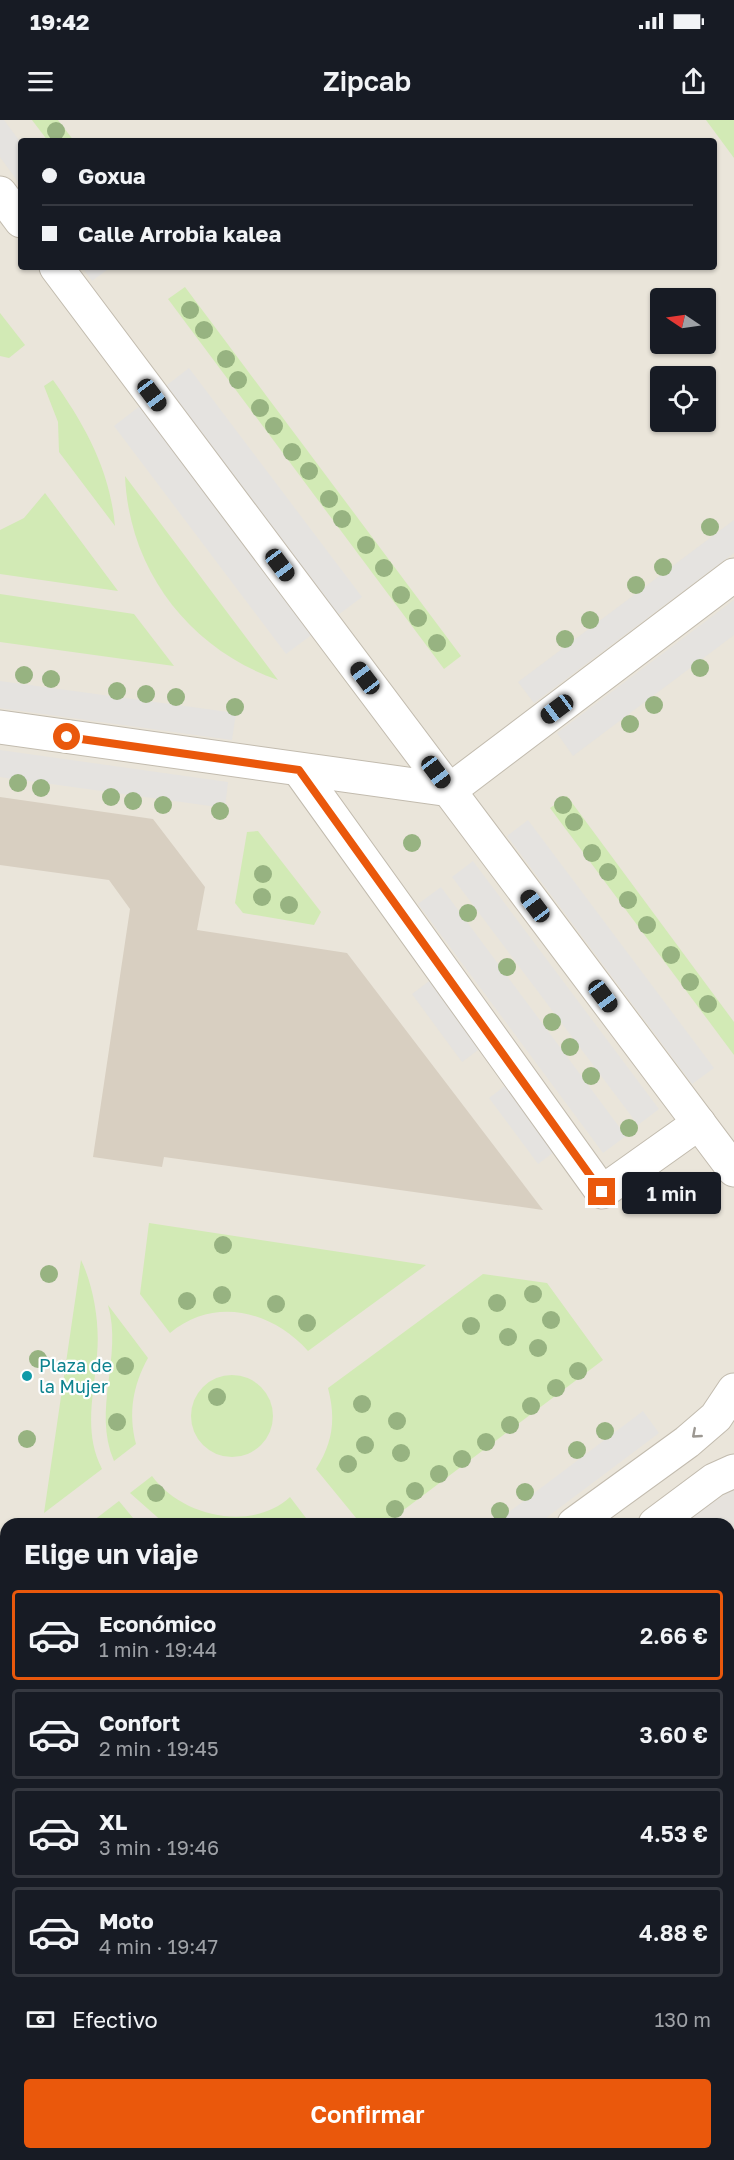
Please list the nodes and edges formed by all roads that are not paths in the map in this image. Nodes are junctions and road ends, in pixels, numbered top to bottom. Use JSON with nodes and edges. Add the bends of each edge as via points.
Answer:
{"nodes":[{"id":1,"x":0,"y":193,"type":"edge"},
{"id":2,"x":18,"y":217,"type":"edge"},
{"id":3,"x":58,"y":270,"type":"edge"},
{"id":4,"x":734,"y":575,"type":"edge"},
{"id":5,"x":0,"y":728,"type":"edge"},
{"id":6,"x":299,"y":770,"type":"junction"},
{"id":7,"x":450,"y":790,"type":"junction"},
{"id":8,"x":699,"y":1123,"type":"junction"},
{"id":9,"x":734,"y":1170,"type":"edge"},
{"id":10,"x":734,"y":1390,"type":"edge"},
{"id":11,"x":734,"y":1471,"type":"edge"},
{"id":12,"x":582,"y":1518,"type":"edge"},
{"id":13,"x":663,"y":1518,"type":"edge"}],
"edges":[{"from":1,"to":2,"type":"street"},
{"from":3,"to":7,"type":"street"},
{"from":4,"to":7,"type":"street"},
{"from":5,"to":6,"type":"street"},
{"from":6,"to":7,"type":"street"},
{"from":6,"to":8,"type":"street","via":[[602,1192]]},
{"from":7,"to":8,"type":"street"},
{"from":8,"to":9,"type":"street"},
{"from":10,"to":12,"type":"street","one_way":true,"via":[[716,1417],[687,1442]]},
{"from":11,"to":13,"type":"street","via":[[714,1480]]}]}
